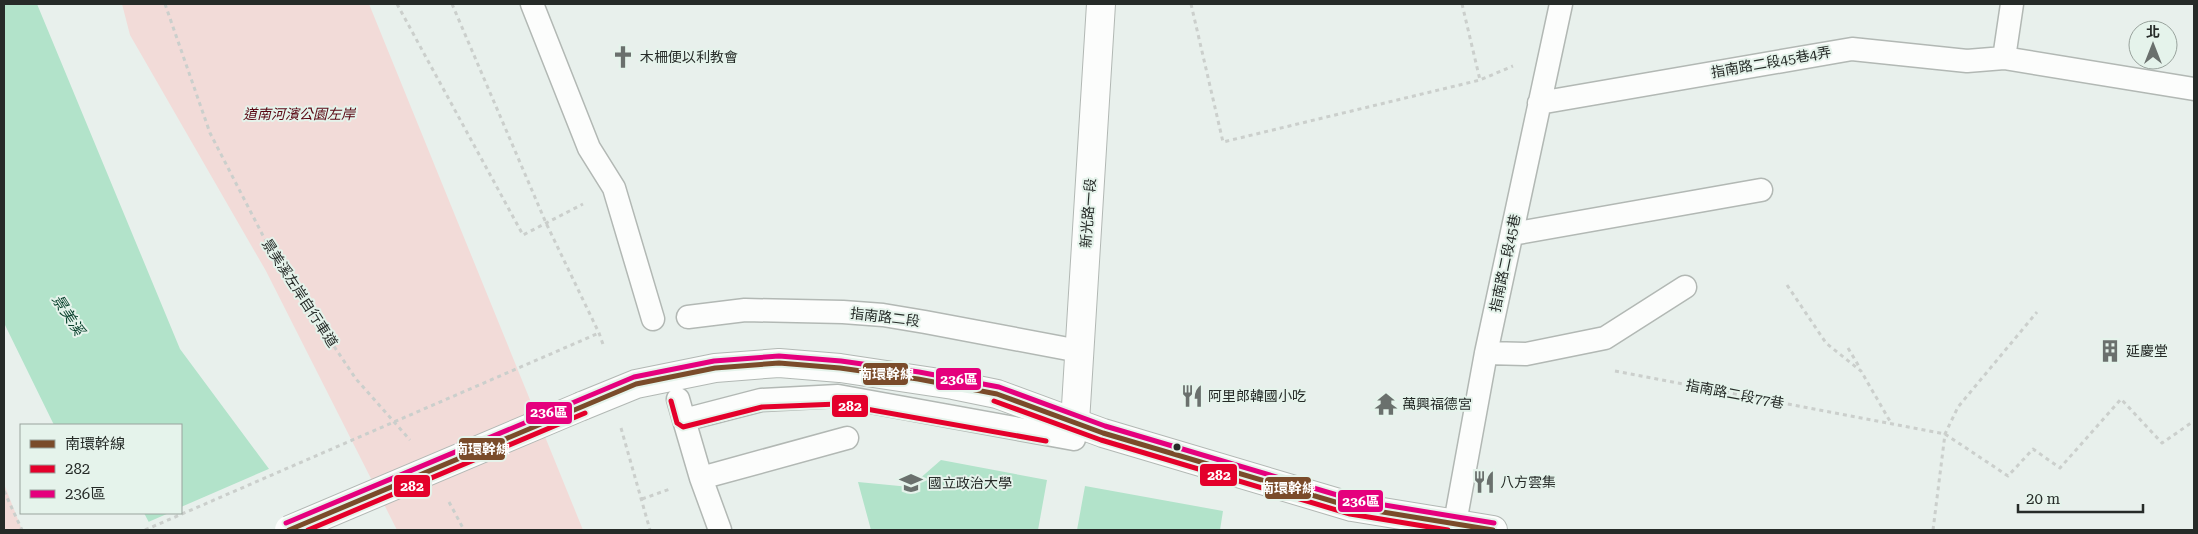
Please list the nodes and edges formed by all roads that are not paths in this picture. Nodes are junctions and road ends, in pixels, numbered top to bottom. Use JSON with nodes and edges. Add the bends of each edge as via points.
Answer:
{"nodes":[{"id":1,"x":532,"y":4,"type":"edge"},
{"id":2,"x":1101,"y":4,"type":"edge"},
{"id":3,"x":1561,"y":4,"type":"edge"},
{"id":4,"x":2012,"y":4,"type":"edge"},
{"id":5,"x":2004,"y":58,"type":"junction"},
{"id":6,"x":2194,"y":89,"type":"edge"},
{"id":7,"x":1539,"y":102,"type":"junction"},
{"id":8,"x":1762,"y":190,"type":"dead end"},
{"id":9,"x":1512,"y":234,"type":"junction"},
{"id":10,"x":1684,"y":287,"type":"dead end"},
{"id":11,"x":688,"y":317,"type":"dead end"},
{"id":12,"x":654,"y":319,"type":"dead end"},
{"id":13,"x":1079,"y":351,"type":"junction"},
{"id":14,"x":1486,"y":353,"type":"junction"},
{"id":15,"x":678,"y":399,"type":"dead end"},
{"id":16,"x":684,"y":420,"type":"junction"},
{"id":17,"x":1075,"y":422,"type":"junction"},
{"id":18,"x":847,"y":438,"type":"dead end"},
{"id":19,"x":701,"y":478,"type":"junction"},
{"id":20,"x":1455,"y":524,"type":"junction"},
{"id":21,"x":289,"y":530,"type":"edge"},
{"id":22,"x":720,"y":530,"type":"edge"},
{"id":23,"x":1493,"y":530,"type":"edge"}],
"edges":[{"from":1,"to":12,"type":"lane","via":[[589,148],[614,188]]},
{"from":2,"to":13,"type":"street","name":"新光路一段"},
{"from":3,"to":7,"type":"lane","name":"指南路二段45巷"},
{"from":4,"to":5,"type":"lane"},
{"from":5,"to":6,"type":"lane","name":"指南路二段45巷4弄"},
{"from":5,"to":7,"type":"lane","name":"指南路二段45巷4弄","via":[[1967,61],[1852,48]]},
{"from":7,"to":9,"type":"lane","name":"指南路二段45巷"},
{"from":8,"to":9,"type":"lane"},
{"from":9,"to":14,"type":"lane","name":"指南路二段45巷"},
{"from":10,"to":14,"type":"lane","via":[[1605,338],[1526,354]]},
{"from":11,"to":13,"type":"lane","name":"指南路二段","via":[[745,310],[873,314]]},
{"from":13,"to":17,"type":"street","name":"新光路一段"},
{"from":14,"to":20,"type":"lane","name":"指南路二段45巷"},
{"from":15,"to":16,"type":"lane"},
{"from":16,"to":17,"type":"lane","via":[[761,400],[838,396],[1074,439]]},
{"from":16,"to":19,"type":"lane"},
{"from":17,"to":20,"type":"street","via":[[1352,507]]},
{"from":17,"to":21,"type":"street","bridge":true,"via":[[997,394],[918,379],[779,363],[715,368],[636,384]]},
{"from":18,"to":19,"type":"lane"},
{"from":19,"to":22,"type":"lane"},
{"from":20,"to":23,"type":"street"}]}
